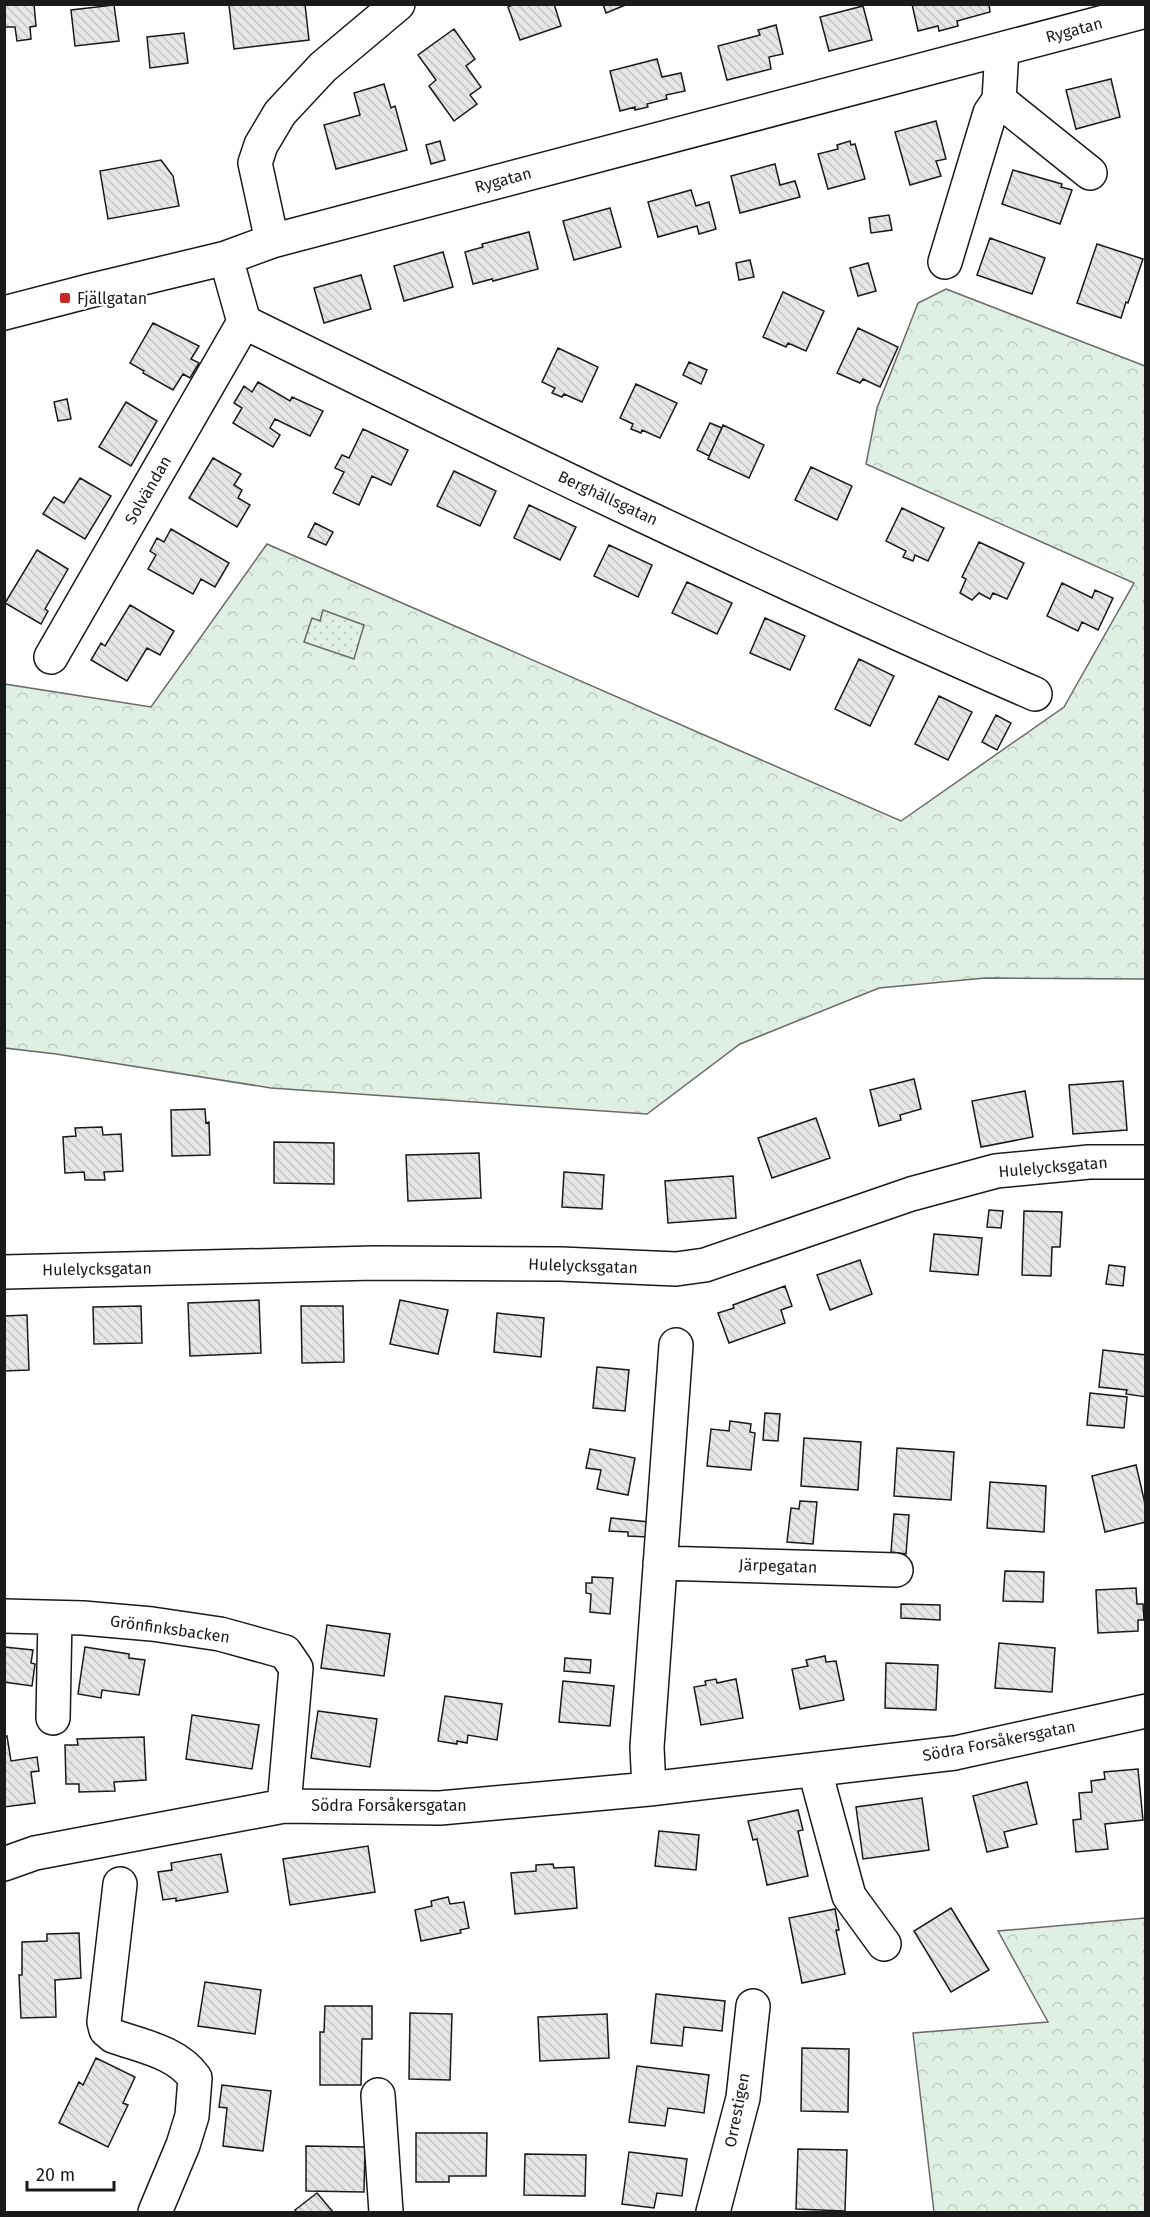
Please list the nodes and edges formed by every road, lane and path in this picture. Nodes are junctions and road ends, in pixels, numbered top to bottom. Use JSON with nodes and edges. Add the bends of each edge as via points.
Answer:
{"nodes":[{"id":1,"x":398,"y":4,"type":"edge"},
{"id":2,"x":1146,"y":11,"type":"edge"},
{"id":3,"x":1002,"y":49,"type":"junction"},
{"id":4,"x":999,"y":100,"type":"junction"},
{"id":5,"x":1090,"y":173,"type":"dead end"},
{"id":6,"x":272,"y":241,"type":"junction"},
{"id":7,"x":226,"y":258,"type":"junction"},
{"id":8,"x":945,"y":262,"type":"dead end"},
{"id":9,"x":4,"y":313,"type":"edge"},
{"id":10,"x":244,"y":322,"type":"junction"},
{"id":11,"x":51,"y":657,"type":"dead end"},
{"id":12,"x":1035,"y":694,"type":"dead end"},
{"id":13,"x":1146,"y":1162,"type":"edge"},
{"id":14,"x":4,"y":1272,"type":"edge"},
{"id":15,"x":676,"y":1345,"type":"dead end"},
{"id":16,"x":660,"y":1563,"type":"junction"},
{"id":17,"x":896,"y":1570,"type":"dead end"},
{"id":18,"x":4,"y":1616,"type":"edge"},
{"id":19,"x":55,"y":1618,"type":"junction"},
{"id":20,"x":1146,"y":1711,"type":"edge"},
{"id":21,"x":53,"y":1718,"type":"dead end"},
{"id":22,"x":815,"y":1771,"type":"junction"},
{"id":23,"x":649,"y":1789,"type":"junction"},
{"id":24,"x":284,"y":1806,"type":"junction"},
{"id":25,"x":4,"y":1864,"type":"edge"},
{"id":26,"x":120,"y":1884,"type":"dead end"},
{"id":27,"x":885,"y":1944,"type":"dead end"},
{"id":28,"x":753,"y":2006,"type":"dead end"},
{"id":29,"x":378,"y":2095,"type":"dead end"},
{"id":30,"x":155,"y":2212,"type":"edge"},
{"id":31,"x":386,"y":2212,"type":"edge"},
{"id":32,"x":713,"y":2212,"type":"edge"}],
"edges":[{"from":1,"to":6,"type":"street","via":[[323,67],[280,113],[261,145],[255,163]]},
{"from":2,"to":3,"type":"street","name":"Rygatan"},
{"from":3,"to":4,"type":"street"},
{"from":3,"to":6,"type":"street","name":"Rygatan"},
{"from":4,"to":5,"type":"street"},
{"from":4,"to":8,"type":"street","via":[[990,113]]},
{"from":6,"to":7,"type":"street","name":"Rygatan"},
{"from":7,"to":9,"type":"street","name":"Rygatan"},
{"from":7,"to":10,"type":"street"},
{"from":10,"to":11,"type":"street","name":"Solvändan"},
{"from":10,"to":12,"type":"street","name":"Berghällsgatan","via":[[445,422],[814,596]]},
{"from":13,"to":14,"type":"street","name":"Hulelycksgatan","via":[[1089,1162],[996,1171],[911,1194],[705,1265],[676,1269],[374,1263]]},
{"from":15,"to":16,"type":"street"},
{"from":16,"to":17,"type":"street","name":"Järpegatan"},
{"from":16,"to":23,"type":"street","via":[[647,1747]]},
{"from":18,"to":19,"type":"street","name":"Grönfinksbacken"},
{"from":19,"to":21,"type":"street"},
{"from":19,"to":24,"type":"street","name":"Grönfinksbacken","via":[[152,1624],[220,1634],[285,1652],[296,1668]]},
{"from":20,"to":22,"type":"street","name":"Södra Forsåkersgatan","via":[[955,1753]]},
{"from":22,"to":23,"type":"street","name":"Södra Forsåkersgatan"},
{"from":22,"to":27,"type":"street","via":[[849,1896]]},
{"from":23,"to":24,"type":"street","name":"Södra Forsåkersgatan","via":[[440,1808]]},
{"from":24,"to":25,"type":"street","name":"Södra Forsåkersgatan","via":[[35,1853]]},
{"from":26,"to":30,"type":"street","via":[[106,2030],[183,2063],[195,2078],[192,2116]]},
{"from":28,"to":32,"type":"street","name":"Orrestigen","via":[[743,2098]]},
{"from":29,"to":31,"type":"street"}]}
